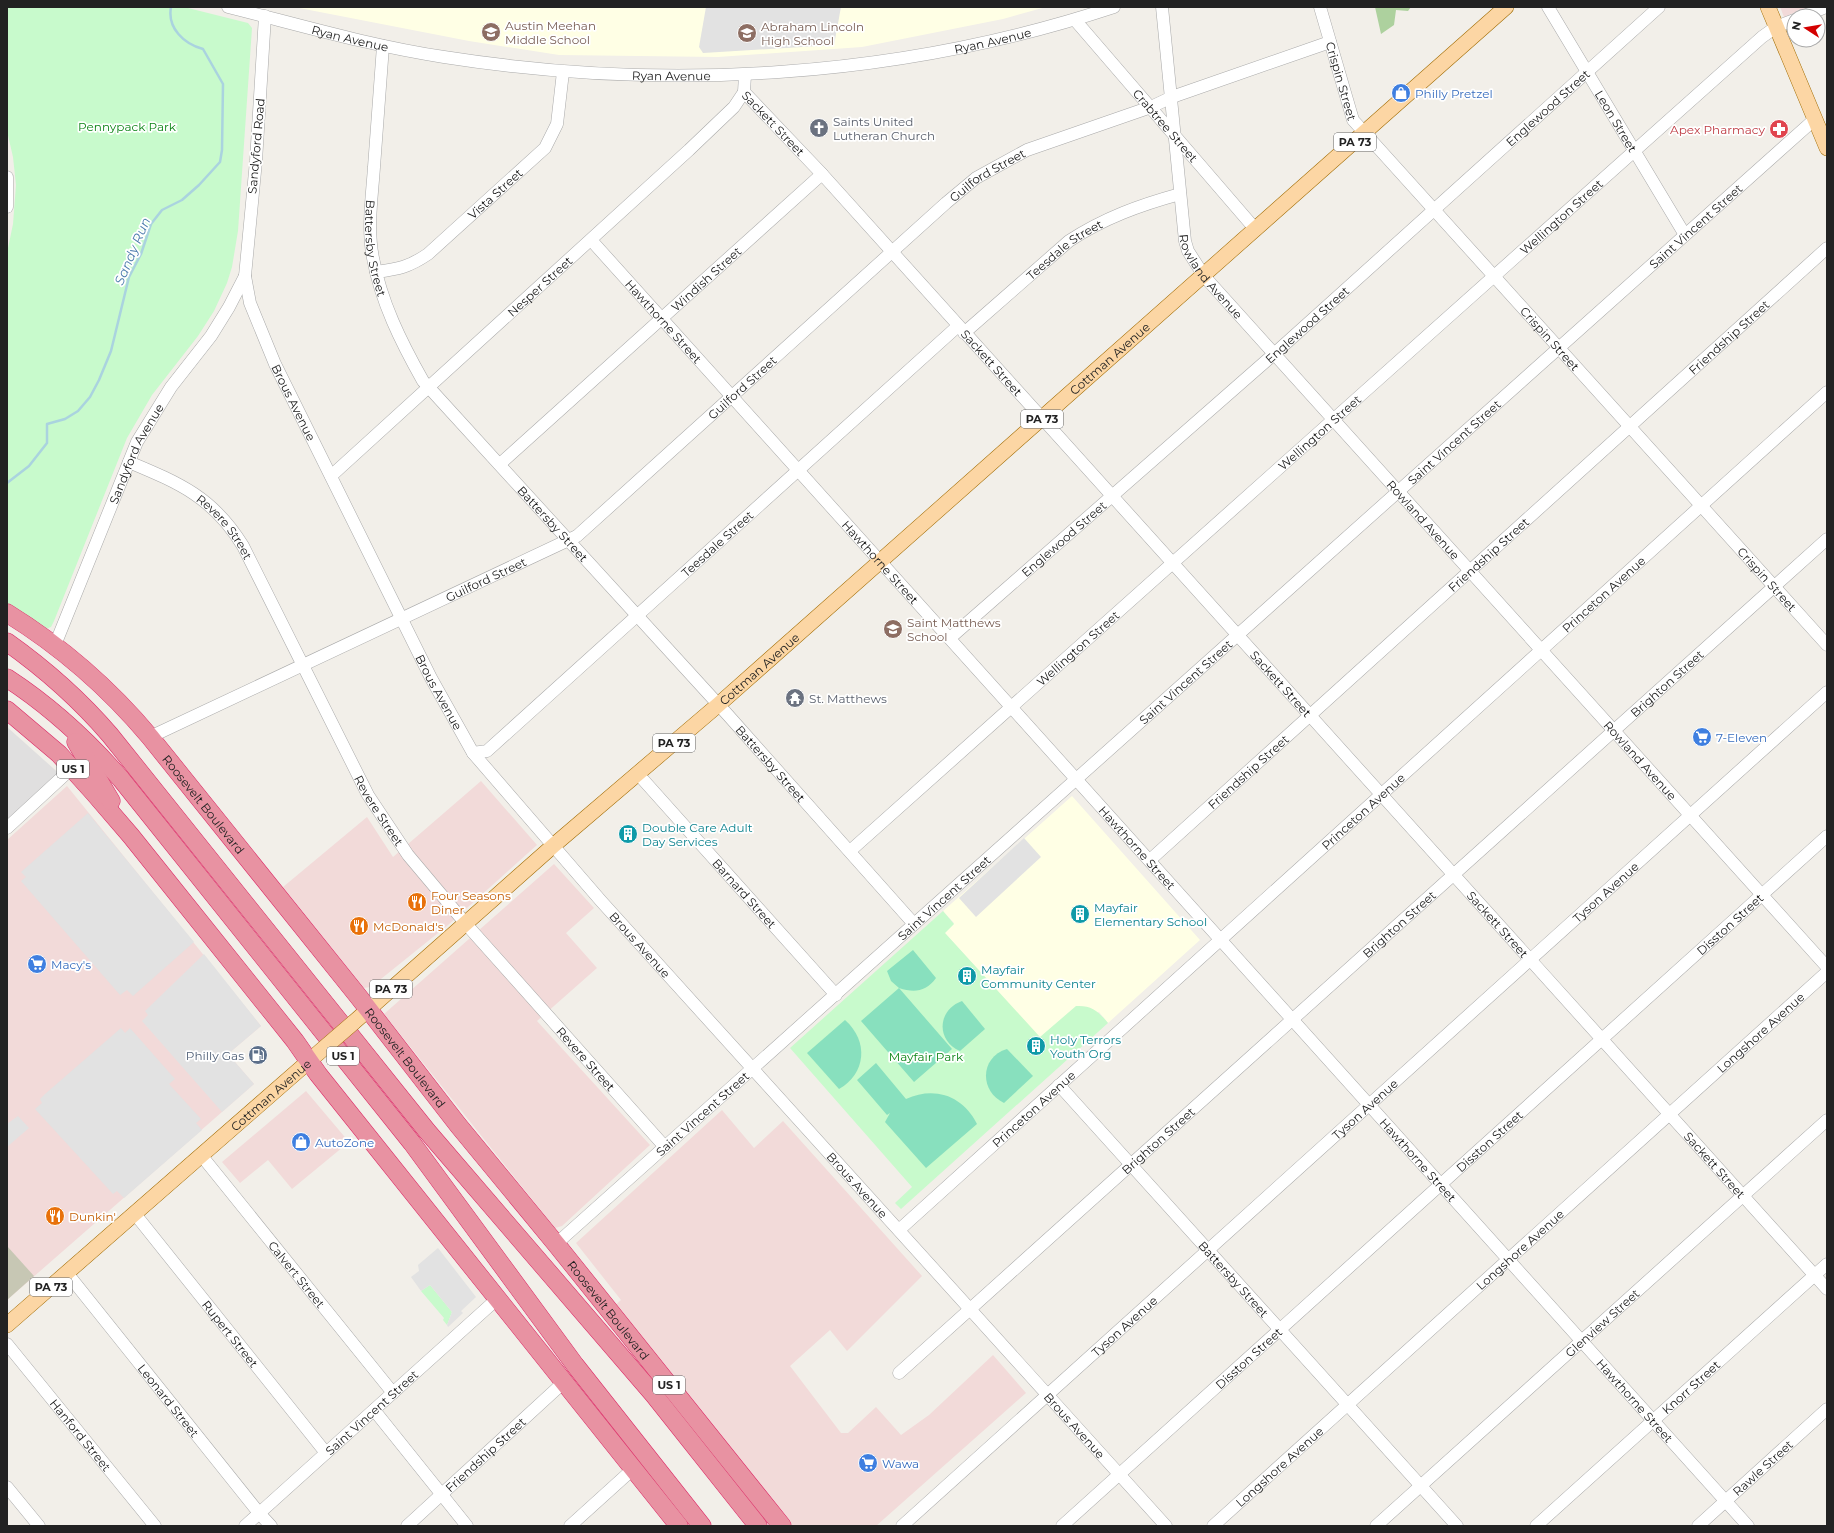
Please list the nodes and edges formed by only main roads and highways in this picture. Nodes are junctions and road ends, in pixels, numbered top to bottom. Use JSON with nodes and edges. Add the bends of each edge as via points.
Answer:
{"nodes":[{"id":1,"x":1506,"y":7,"type":"edge"},
{"id":2,"x":1768,"y":7,"type":"edge"},
{"id":3,"x":1827,"y":148,"type":"edge"},
{"id":4,"x":7,"y":613,"type":"edge"},
{"id":5,"x":7,"y":642,"type":"edge"},
{"id":6,"x":7,"y":678,"type":"edge"},
{"id":7,"x":7,"y":710,"type":"edge"},
{"id":8,"x":57,"y":715,"type":"junction"},
{"id":9,"x":131,"y":836,"type":"junction"},
{"id":10,"x":368,"y":1010,"type":"junction"},
{"id":11,"x":309,"y":1061,"type":"junction"},
{"id":12,"x":519,"y":1201,"type":"junction"},
{"id":13,"x":568,"y":1294,"type":"junction"},
{"id":14,"x":7,"y":1325,"type":"edge"},
{"id":15,"x":633,"y":1469,"type":"junction"},
{"id":16,"x":679,"y":1526,"type":"edge"},
{"id":17,"x":695,"y":1526,"type":"edge"},
{"id":18,"x":702,"y":1526,"type":"edge"},
{"id":19,"x":758,"y":1526,"type":"edge"},
{"id":20,"x":782,"y":1526,"type":"edge"}],
"edges":[{"from":1,"to":10,"type":"main road","name":"Cottman Avenue","number":"PA 73","via":[[881,562]]},
{"from":2,"to":3,"type":"main road"},
{"from":4,"to":10,"type":"highway","name":"Roosevelt Boulevard","number":"US 1","via":[[55,645],[115,697],[150,737]]},
{"from":5,"to":13,"type":"highway","name":"Roosevelt Boulevard","number":"US 1","via":[[55,680],[100,723],[427,1131]]},
{"from":6,"to":8,"type":"highway","number":"US 1"},
{"from":7,"to":9,"type":"highway","number":"US 1","via":[[44,740],[72,768]]},
{"from":8,"to":9,"type":"highway","via":[[89,762]]},
{"from":8,"to":18,"type":"highway","number":"US 1","via":[[91,746],[121,779],[383,1107],[465,1213],[575,1365]]},
{"from":9,"to":11,"type":"highway","number":"US 1"},
{"from":10,"to":11,"type":"main road","name":"Cottman Avenue","number":"PA 73","bridge":true},
{"from":10,"to":12,"type":"highway","name":"Roosevelt Boulevard","number":"US 1"},
{"from":11,"to":14,"type":"main road","name":"Cottman Avenue","number":"PA 73"},
{"from":11,"to":15,"type":"highway","number":"US 1"},
{"from":12,"to":13,"type":"highway"},
{"from":12,"to":20,"type":"highway","name":"Roosevelt Boulevard","number":"US 1"},
{"from":13,"to":19,"type":"highway","name":"Roosevelt Boulevard","number":"US 1","via":[[654,1395]]},
{"from":15,"to":16,"type":"highway","number":"US 1"},
{"from":15,"to":17,"type":"highway"}]}
